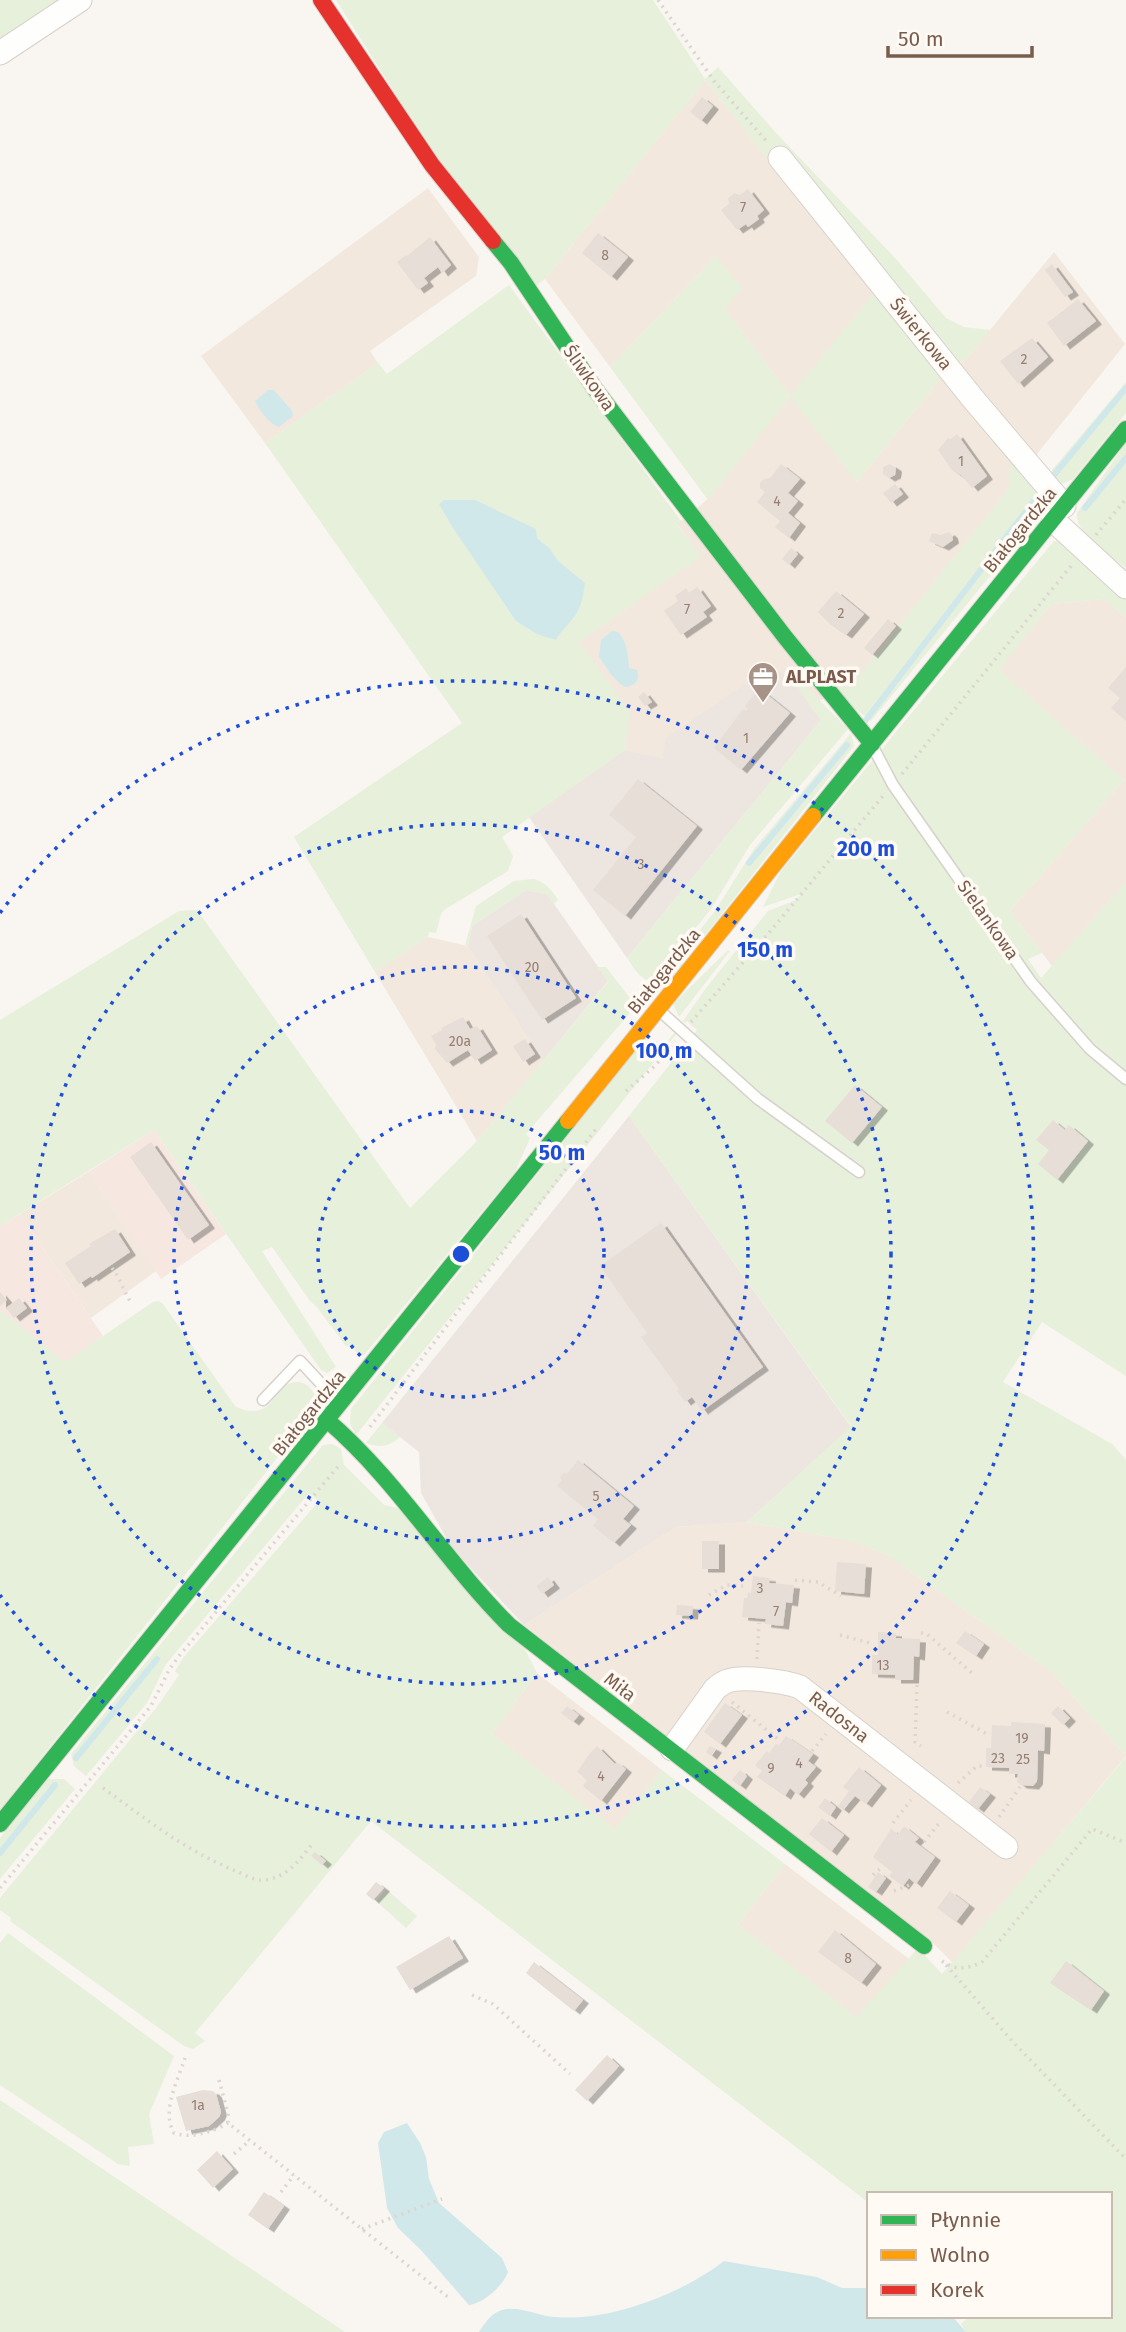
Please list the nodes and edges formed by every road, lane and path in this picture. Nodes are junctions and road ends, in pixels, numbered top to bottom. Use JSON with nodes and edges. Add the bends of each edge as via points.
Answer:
{"nodes":[{"id":1,"x":80,"y":0,"type":"edge"},
{"id":2,"x":321,"y":0,"type":"edge"},
{"id":3,"x":658,"y":0,"type":"edge"},
{"id":4,"x":0,"y":53,"type":"edge"},
{"id":5,"x":780,"y":158,"type":"joint"},
{"id":6,"x":1126,"y":429,"type":"edge"},
{"id":7,"x":1126,"y":499,"type":"edge"},
{"id":8,"x":1058,"y":513,"type":"junction"},
{"id":9,"x":1084,"y":550,"type":"junction"},
{"id":10,"x":1126,"y":587,"type":"edge"},
{"id":11,"x":872,"y":744,"type":"junction"},
{"id":12,"x":893,"y":785,"type":"junction"},
{"id":13,"x":658,"y":1009,"type":"junction"},
{"id":14,"x":683,"y":1030,"type":"junction"},
{"id":15,"x":1126,"y":1079,"type":"edge"},
{"id":16,"x":622,"y":1095,"type":"dead end"},
{"id":17,"x":597,"y":1128,"type":"dead end"},
{"id":18,"x":859,"y":1172,"type":"dead end"},
{"id":19,"x":112,"y":1268,"type":"dead end"},
{"id":20,"x":132,"y":1304,"type":"dead end"},
{"id":21,"x":263,"y":1401,"type":"dead end"},
{"id":22,"x":341,"y":1404,"type":"junction"},
{"id":23,"x":327,"y":1420,"type":"junction"},
{"id":24,"x":355,"y":1447,"type":"junction"},
{"id":25,"x":795,"y":1580,"type":"dead end"},
{"id":26,"x":743,"y":1586,"type":"dead end"},
{"id":27,"x":709,"y":1595,"type":"dead end"},
{"id":28,"x":841,"y":1596,"type":"dead end"},
{"id":29,"x":759,"y":1623,"type":"dead end"},
{"id":30,"x":922,"y":1633,"type":"dead end"},
{"id":31,"x":840,"y":1635,"type":"dead end"},
{"id":32,"x":874,"y":1644,"type":"dead end"},
{"id":33,"x":974,"y":1675,"type":"dead end"},
{"id":34,"x":755,"y":1681,"type":"junction"},
{"id":35,"x":917,"y":1685,"type":"dead end"},
{"id":36,"x":715,"y":1689,"type":"junction"},
{"id":37,"x":947,"y":1712,"type":"dead end"},
{"id":38,"x":987,"y":1734,"type":"dead end"},
{"id":39,"x":779,"y":1740,"type":"dead end"},
{"id":40,"x":921,"y":1746,"type":"dead end"},
{"id":41,"x":672,"y":1749,"type":"junction"},
{"id":42,"x":984,"y":1766,"type":"dead end"},
{"id":43,"x":922,"y":1783,"type":"junction"},
{"id":44,"x":1020,"y":1787,"type":"dead end"},
{"id":45,"x":103,"y":1788,"type":"dead end"},
{"id":46,"x":948,"y":1803,"type":"junction"},
{"id":47,"x":0,"y":1824,"type":"edge"},
{"id":48,"x":893,"y":1824,"type":"dead end"},
{"id":49,"x":988,"y":1832,"type":"junction"},
{"id":50,"x":924,"y":1842,"type":"dead end"},
{"id":51,"x":1126,"y":1843,"type":"edge"},
{"id":52,"x":312,"y":1844,"type":"dead end"},
{"id":53,"x":1006,"y":1847,"type":"dead end"},
{"id":54,"x":0,"y":1888,"type":"edge"},
{"id":55,"x":924,"y":1946,"type":"joint"},
{"id":56,"x":945,"y":1963,"type":"junction"},
{"id":57,"x":472,"y":1995,"type":"dead end"},
{"id":58,"x":185,"y":2058,"type":"dead end"},
{"id":59,"x":570,"y":2074,"type":"dead end"},
{"id":60,"x":219,"y":2080,"type":"dead end"},
{"id":61,"x":228,"y":2123,"type":"junction"},
{"id":62,"x":249,"y":2141,"type":"junction"},
{"id":63,"x":234,"y":2154,"type":"dead end"},
{"id":64,"x":1126,"y":2159,"type":"edge"},
{"id":65,"x":294,"y":2175,"type":"junction"},
{"id":66,"x":281,"y":2192,"type":"dead end"},
{"id":67,"x":442,"y":2199,"type":"dead end"},
{"id":68,"x":362,"y":2229,"type":"junction"},
{"id":69,"x":449,"y":2298,"type":"dead end"}],
"edges":[{"from":1,"to":4,"type":"street"},
{"from":2,"to":11,"type":"main road","name":"Śliwkowa","via":[[432,165],[511,263],[594,389]]},
{"from":3,"to":5,"type":"path","via":[[714,81]]},
{"from":5,"to":8,"type":"street","name":"Świerkowa","via":[[974,400]]},
{"from":6,"to":8,"type":"main road","name":"Białogardzka"},
{"from":7,"to":9,"type":"path"},
{"from":8,"to":9,"type":"street","name":"Świerkowa"},
{"from":8,"to":11,"type":"main road","name":"Białogardzka"},
{"from":9,"to":10,"type":"street","name":"Świerkowa"},
{"from":9,"to":12,"type":"path"},
{"from":11,"to":12,"type":"lane","name":"Sielankowa"},
{"from":11,"to":13,"type":"main road","name":"Białogardzka"},
{"from":12,"to":14,"type":"path"},
{"from":12,"to":15,"type":"lane","name":"Sielankowa","via":[[1031,982],[1090,1049]]},
{"from":13,"to":14,"type":"lane"},
{"from":13,"to":22,"type":"main road","name":"Białogardzka"},
{"from":14,"to":16,"type":"path","via":[[656,1065]]},
{"from":14,"to":18,"type":"lane","via":[[758,1099]]},
{"from":17,"to":24,"type":"path"},
{"from":19,"to":20,"type":"path"},
{"from":21,"to":22,"type":"lane","via":[[300,1362]]},
{"from":22,"to":23,"type":"main road","name":"Białogardzka"},
{"from":23,"to":24,"type":"main road","name":"Miła"},
{"from":23,"to":47,"type":"main road","name":"Białogardzka"},
{"from":24,"to":41,"type":"main road","name":"Miła","via":[[382,1473],[486,1603]]},
{"from":24,"to":54,"type":"path","via":[[179,1656],[151,1706]]},
{"from":25,"to":28,"type":"path","via":[[818,1582]]},
{"from":26,"to":27,"type":"path","via":[[727,1585]]},
{"from":29,"to":34,"type":"path"},
{"from":30,"to":33,"type":"path"},
{"from":31,"to":32,"type":"path"},
{"from":34,"to":36,"type":"street","name":"Radosna","via":[[724,1682]]},
{"from":34,"to":43,"type":"street","name":"Radosna","via":[[800,1687]]},
{"from":35,"to":40,"type":"path","via":[[915,1742]]},
{"from":36,"to":39,"type":"path"},
{"from":36,"to":41,"type":"street"},
{"from":37,"to":38,"type":"path"},
{"from":41,"to":55,"type":"main road","name":"Miła"},
{"from":42,"to":46,"type":"path","via":[[977,1766]]},
{"from":43,"to":46,"type":"street","name":"Radosna"},
{"from":43,"to":48,"type":"path"},
{"from":44,"to":49,"type":"path"},
{"from":45,"to":52,"type":"path","via":[[183,1846],[259,1881],[281,1876]]},
{"from":46,"to":49,"type":"street","name":"Radosna"},
{"from":46,"to":50,"type":"path"},
{"from":49,"to":53,"type":"street","name":"Radosna"},
{"from":51,"to":56,"type":"path","via":[[1092,1829],[982,1962],[968,1969]]},
{"from":55,"to":56,"type":"path"},
{"from":56,"to":64,"type":"path","via":[[1013,2042]]},
{"from":57,"to":59,"type":"path","via":[[494,2004]]},
{"from":58,"to":61,"type":"path","via":[[169,2109],[174,2133],[184,2137]]},
{"from":60,"to":61,"type":"path"},
{"from":61,"to":62,"type":"path"},
{"from":62,"to":63,"type":"path"},
{"from":62,"to":65,"type":"path"},
{"from":65,"to":66,"type":"path"},
{"from":65,"to":68,"type":"path"},
{"from":67,"to":68,"type":"path"},
{"from":68,"to":69,"type":"path"}]}
